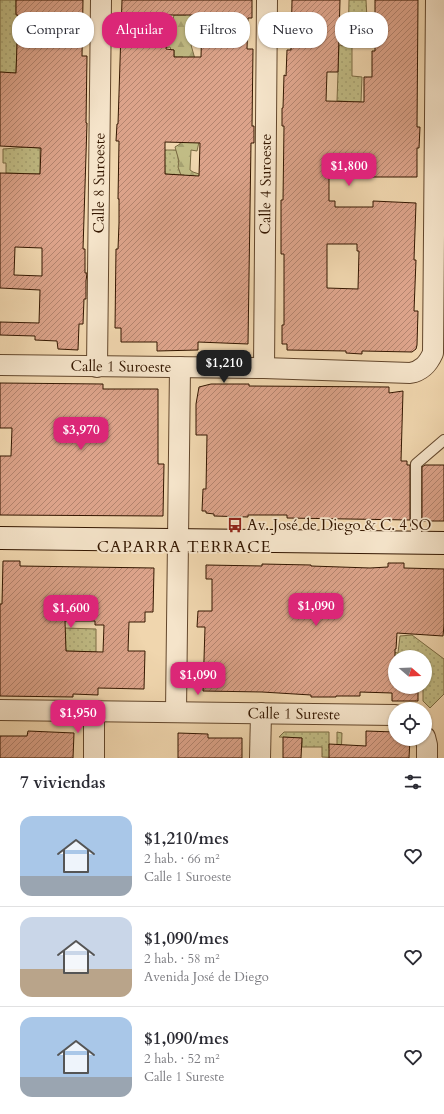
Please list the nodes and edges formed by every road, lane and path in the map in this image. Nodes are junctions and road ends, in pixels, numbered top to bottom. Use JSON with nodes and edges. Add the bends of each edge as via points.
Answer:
{"nodes":[{"id":1,"x":101,"y":0,"type":"edge"},
{"id":2,"x":267,"y":0,"type":"edge"},
{"id":3,"x":436,"y":0,"type":"edge"},
{"id":4,"x":440,"y":53,"type":"edge"},
{"id":5,"x":0,"y":365,"type":"edge"},
{"id":6,"x":97,"y":367,"type":"junction"},
{"id":7,"x":180,"y":367,"type":"junction"},
{"id":8,"x":264,"y":368,"type":"junction"},
{"id":9,"x":444,"y":440,"type":"edge"},
{"id":10,"x":0,"y":538,"type":"edge"},
{"id":11,"x":178,"y":540,"type":"junction"},
{"id":12,"x":416,"y":543,"type":"junction"},
{"id":13,"x":444,"y":543,"type":"edge"},
{"id":14,"x":0,"y":710,"type":"edge"},
{"id":15,"x":94,"y":711,"type":"junction"},
{"id":16,"x":176,"y":712,"type":"junction"},
{"id":17,"x":261,"y":713,"type":"junction"},
{"id":18,"x":388,"y":715,"type":"edge"},
{"id":19,"x":427,"y":746,"type":"edge"},
{"id":20,"x":94,"y":758,"type":"edge"},
{"id":21,"x":260,"y":758,"type":"edge"},
{"id":22,"x":427,"y":758,"type":"edge"}],
"edges":[{"from":1,"to":6,"type":"street","name":"Calle 8 Suroeste"},
{"from":2,"to":8,"type":"street","name":"Calle 4 Suroeste"},
{"from":3,"to":4,"type":"street"},
{"from":4,"to":8,"type":"street","name":"Calle 1 Suroeste","via":[[433,354],[430,360],[417,372]]},
{"from":5,"to":6,"type":"street","name":"Calle 1 Suroeste"},
{"from":6,"to":7,"type":"street","name":"Calle 1 Suroeste"},
{"from":7,"to":8,"type":"street","name":"Calle 1 Suroeste"},
{"from":7,"to":11,"type":"street"},
{"from":9,"to":12,"type":"lane","via":[[416,464]]},
{"from":10,"to":11,"type":"main road"},
{"from":11,"to":12,"type":"main road"},
{"from":11,"to":16,"type":"street"},
{"from":12,"to":13,"type":"main road"},
{"from":14,"to":15,"type":"street","name":"Calle 1 Sureste"},
{"from":15,"to":16,"type":"street","name":"Calle 1 Sureste"},
{"from":15,"to":20,"type":"street"},
{"from":16,"to":17,"type":"street","name":"Calle 1 Sureste"},
{"from":17,"to":18,"type":"street","name":"Calle 1 Sureste"},
{"from":17,"to":21,"type":"street"},
{"from":19,"to":22,"type":"street"}]}
